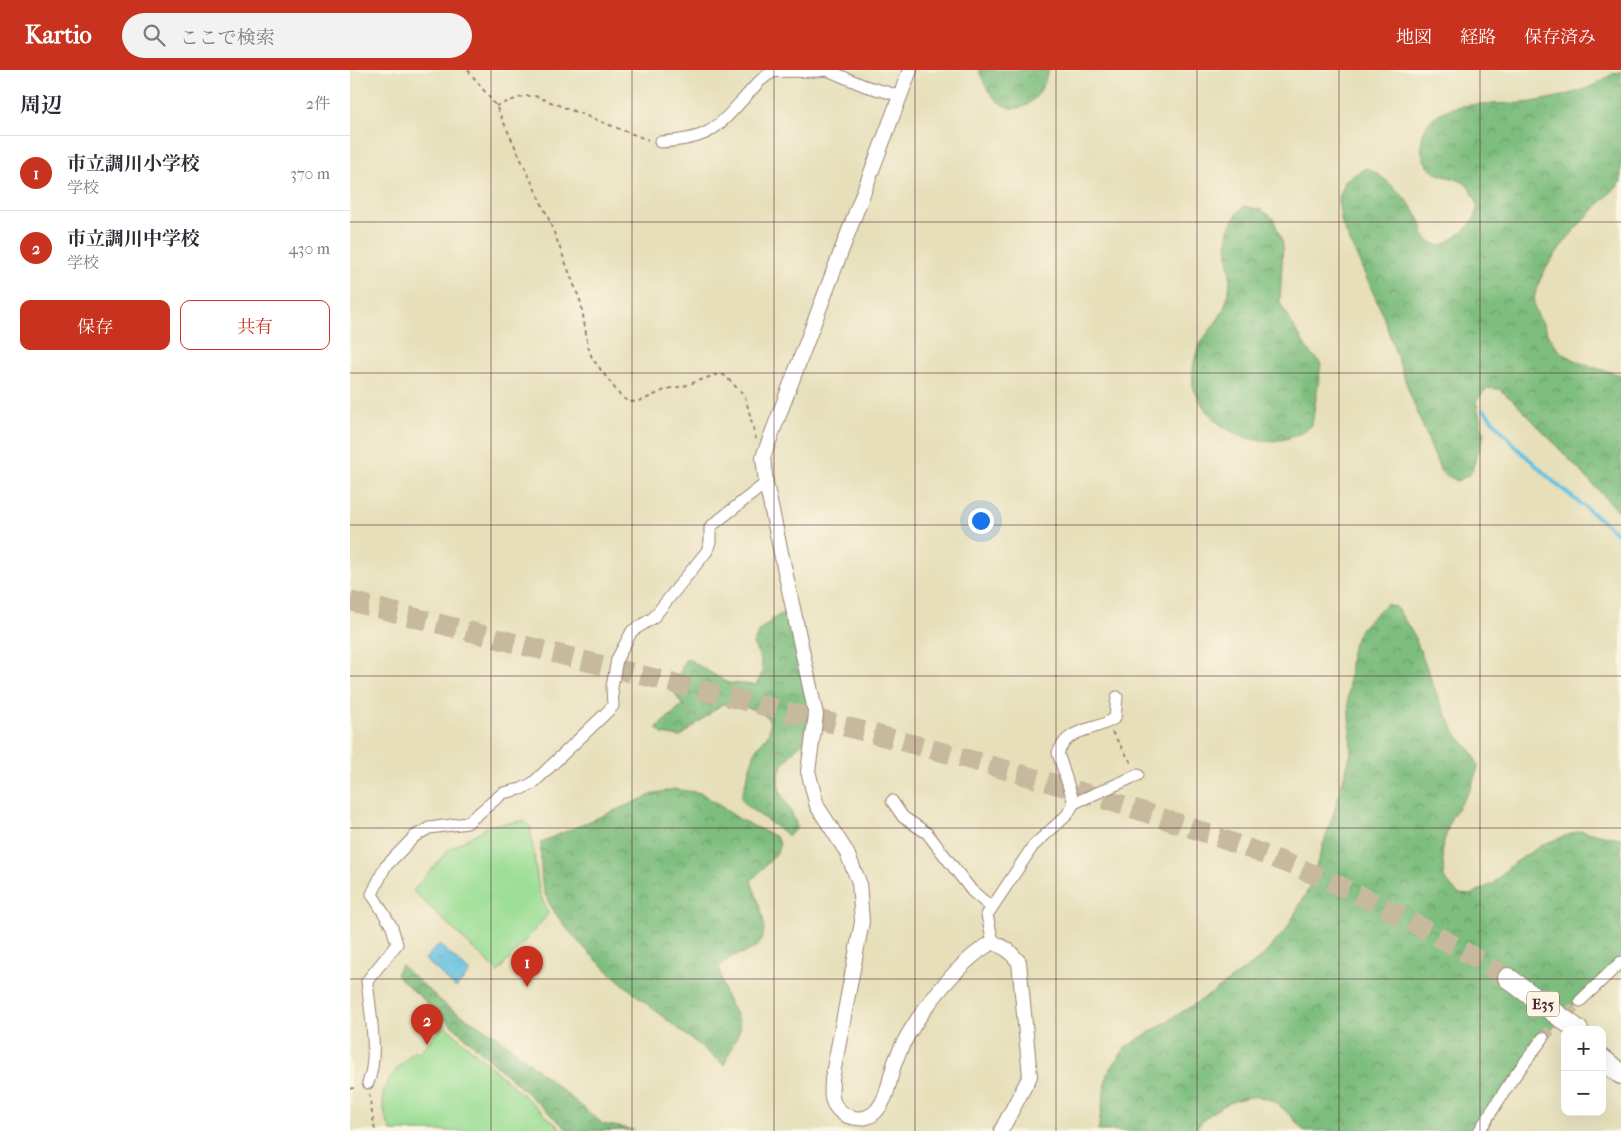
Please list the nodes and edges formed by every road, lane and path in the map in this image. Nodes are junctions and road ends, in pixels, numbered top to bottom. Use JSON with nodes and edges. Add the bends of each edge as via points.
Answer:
{"nodes":[{"id":1,"x":468,"y":70,"type":"edge"},
{"id":2,"x":827,"y":70,"type":"edge"},
{"id":3,"x":910,"y":70,"type":"edge"},
{"id":4,"x":901,"y":96,"type":"junction"},
{"id":5,"x":496,"y":106,"type":"junction"},
{"id":6,"x":660,"y":142,"type":"joint"},
{"id":7,"x":763,"y":457,"type":"junction"},
{"id":8,"x":766,"y":483,"type":"junction"},
{"id":9,"x":1117,"y":697,"type":"dead end"},
{"id":10,"x":1107,"y":723,"type":"junction"},
{"id":11,"x":1138,"y":775,"type":"joint"},
{"id":12,"x":892,"y":801,"type":"dead end"},
{"id":13,"x":1074,"y":803,"type":"junction"},
{"id":14,"x":992,"y":908,"type":"junction"},
{"id":15,"x":993,"y":942,"type":"junction"},
{"id":16,"x":1621,"y":962,"type":"edge"},
{"id":17,"x":1580,"y":1001,"type":"tunnel mouth"},
{"id":18,"x":1572,"y":1026,"type":"edge"},
{"id":19,"x":1561,"y":1027,"type":"edge"},
{"id":20,"x":1543,"y":1038,"type":"tunnel mouth"},
{"id":21,"x":1606,"y":1052,"type":"edge"},
{"id":22,"x":1606,"y":1062,"type":"edge"},
{"id":23,"x":1621,"y":1064,"type":"edge"},
{"id":24,"x":1621,"y":1074,"type":"edge"},
{"id":25,"x":368,"y":1083,"type":"joint"},
{"id":26,"x":375,"y":1131,"type":"edge"},
{"id":27,"x":1001,"y":1131,"type":"edge"},
{"id":28,"x":1479,"y":1131,"type":"edge"}],
"edges":[{"from":1,"to":5,"type":"path"},
{"from":2,"to":4,"type":"street"},
{"from":2,"to":6,"type":"street","via":[[775,71],[762,79],[714,130],[682,141]]},
{"from":3,"to":4,"type":"street"},
{"from":4,"to":7,"type":"street"},
{"from":5,"to":6,"type":"path","via":[[524,96],[535,96]]},
{"from":5,"to":7,"type":"path","via":[[548,217],[581,304],[592,358],[622,398],[632,402],[643,400],[667,389],[724,375],[746,396]]},
{"from":7,"to":8,"type":"street"},
{"from":8,"to":15,"type":"street","via":[[816,715],[808,771],[817,806],[846,851],[859,882],[862,922],[832,1079],[832,1099],[842,1113],[853,1118],[868,1117],[877,1111],[886,1094],[896,1058],[916,1020],[935,995],[982,948]]},
{"from":8,"to":25,"type":"street","via":[[710,527],[707,551],[653,618],[632,631],[617,659],[612,687],[613,706],[533,783],[503,793],[467,823],[429,828],[415,836],[385,868],[372,894],[392,927],[397,944],[368,981],[373,1057]]},
{"from":9,"to":10,"type":"street","via":[[1115,718]]},
{"from":10,"to":11,"type":"path"},
{"from":10,"to":13,"type":"street","via":[[1070,735],[1058,753]]},
{"from":11,"to":13,"type":"street"},
{"from":12,"to":14,"type":"street","via":[[903,817],[927,833],[972,891]]},
{"from":13,"to":14,"type":"street","via":[[1068,815],[1033,846]]},
{"from":14,"to":15,"type":"street","via":[[987,915]]},
{"from":15,"to":27,"type":"street","via":[[1008,950],[1019,962],[1030,1076]]},
{"from":16,"to":17,"type":"street"},
{"from":18,"to":19,"type":"highway","number":"E35","via":[[1505,982]]},
{"from":20,"to":28,"type":"street"},
{"from":21,"to":23,"type":"highway"},
{"from":22,"to":24,"type":"highway"},
{"from":25,"to":26,"type":"path"}]}
